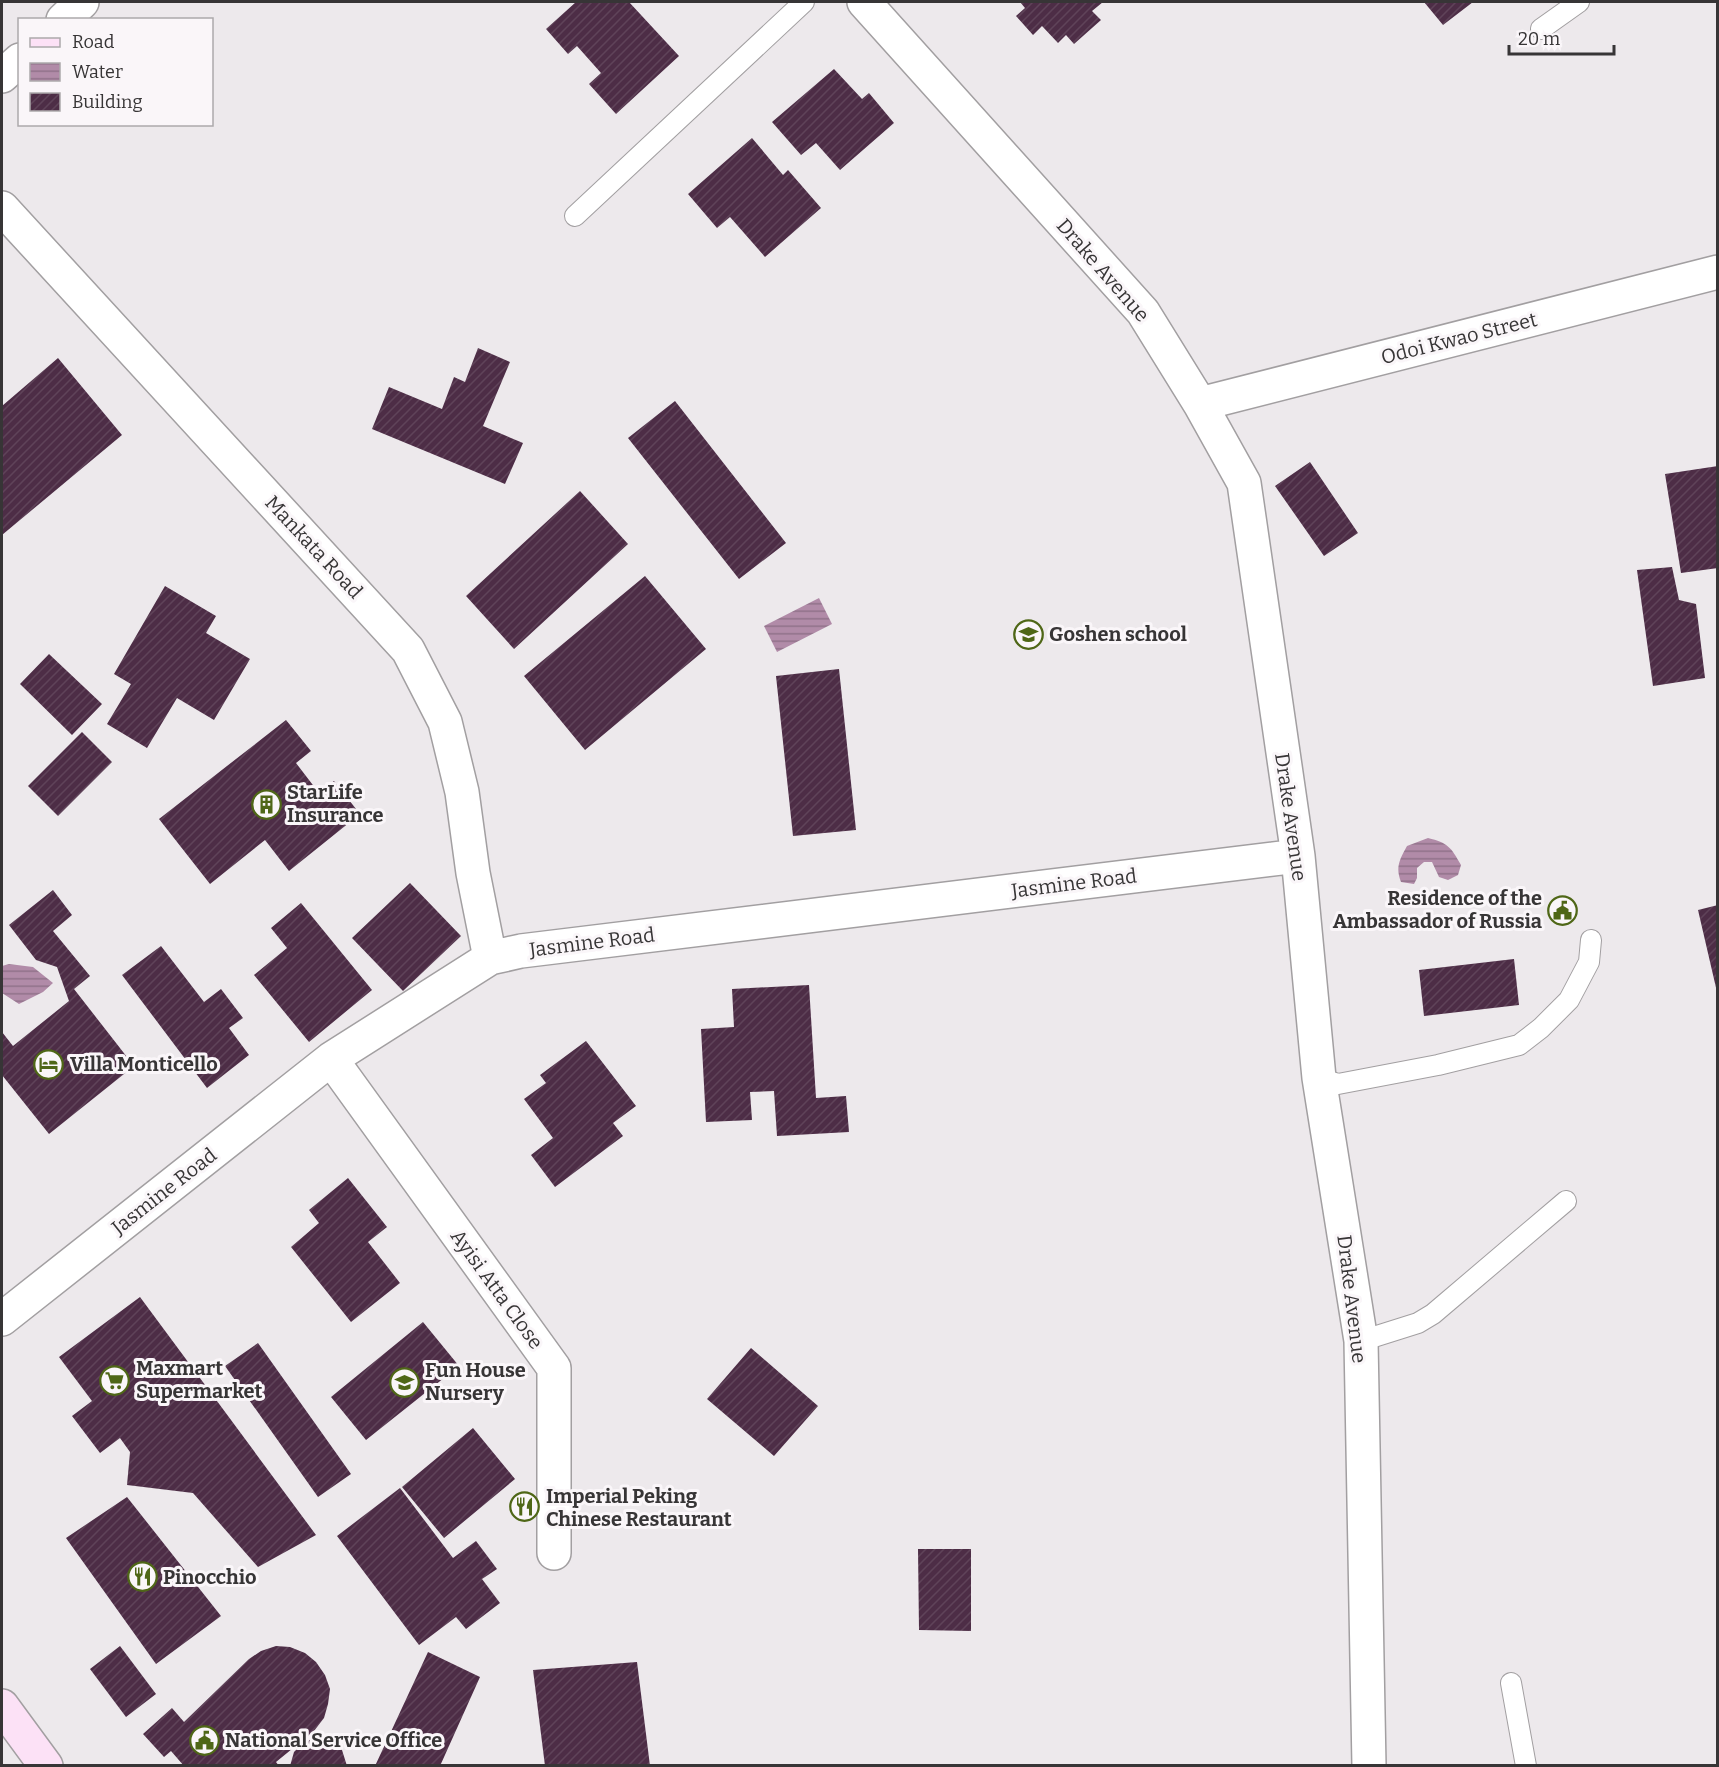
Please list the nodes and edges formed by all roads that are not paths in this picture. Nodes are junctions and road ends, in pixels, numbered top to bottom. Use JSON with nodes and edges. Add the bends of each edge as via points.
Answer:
{"nodes":[{"id":1,"x":82,"y":2,"type":"edge"},
{"id":2,"x":804,"y":2,"type":"edge"},
{"id":3,"x":864,"y":2,"type":"edge"},
{"id":4,"x":1579,"y":2,"type":"edge"},
{"id":5,"x":65,"y":18,"type":"edge"},
{"id":6,"x":1541,"y":28,"type":"dead end"},
{"id":7,"x":18,"y":62,"type":"edge"},
{"id":8,"x":2,"y":76,"type":"edge"},
{"id":9,"x":2,"y":208,"type":"edge"},
{"id":10,"x":575,"y":216,"type":"dead end"},
{"id":11,"x":1718,"y":272,"type":"edge"},
{"id":12,"x":1200,"y":404,"type":"junction"},
{"id":13,"x":1298,"y":856,"type":"junction"},
{"id":14,"x":1591,"y":940,"type":"dead end"},
{"id":15,"x":489,"y":958,"type":"junction"},
{"id":16,"x":331,"y":1059,"type":"junction"},
{"id":17,"x":1319,"y":1078,"type":"junction"},
{"id":18,"x":1566,"y":1201,"type":"dead end"},
{"id":19,"x":2,"y":1319,"type":"edge"},
{"id":20,"x":1361,"y":1341,"type":"junction"},
{"id":21,"x":555,"y":1553,"type":"dead end"},
{"id":22,"x":1511,"y":1683,"type":"dead end"},
{"id":23,"x":2,"y":1706,"type":"edge"},
{"id":24,"x":46,"y":1766,"type":"edge"},
{"id":25,"x":1369,"y":1766,"type":"edge"},
{"id":26,"x":1526,"y":1766,"type":"edge"}],
"edges":[{"from":1,"to":5,"type":"street"},
{"from":2,"to":10,"type":"lane"},
{"from":3,"to":12,"type":"street","name":"Drake Avenue","via":[[1143,312]]},
{"from":4,"to":6,"type":"lane"},
{"from":7,"to":8,"type":"street"},
{"from":9,"to":15,"type":"street","name":"Mankata Road","via":[[408,650],[445,722],[462,792],[472,873]]},
{"from":11,"to":12,"type":"street","name":"Odoi Kwao Street"},
{"from":12,"to":13,"type":"street","name":"Drake Avenue","via":[[1244,483]]},
{"from":13,"to":15,"type":"street","name":"Jasmine Road"},
{"from":13,"to":17,"type":"street","name":"Drake Avenue"},
{"from":14,"to":17,"type":"lane","via":[[1589,962],[1569,1000],[1519,1044],[1438,1065],[1338,1084]]},
{"from":15,"to":16,"type":"street","name":"Jasmine Road"},
{"from":16,"to":19,"type":"street","name":"Jasmine Road"},
{"from":16,"to":21,"type":"street","name":"Ayisi Atta Close","via":[[554,1368]]},
{"from":17,"to":20,"type":"street","name":"Drake Avenue"},
{"from":18,"to":20,"type":"lane","via":[[1433,1314],[1418,1323]]},
{"from":20,"to":25,"type":"street","name":"Drake Avenue"},
{"from":22,"to":26,"type":"lane"},
{"from":23,"to":24,"type":"street"}]}
